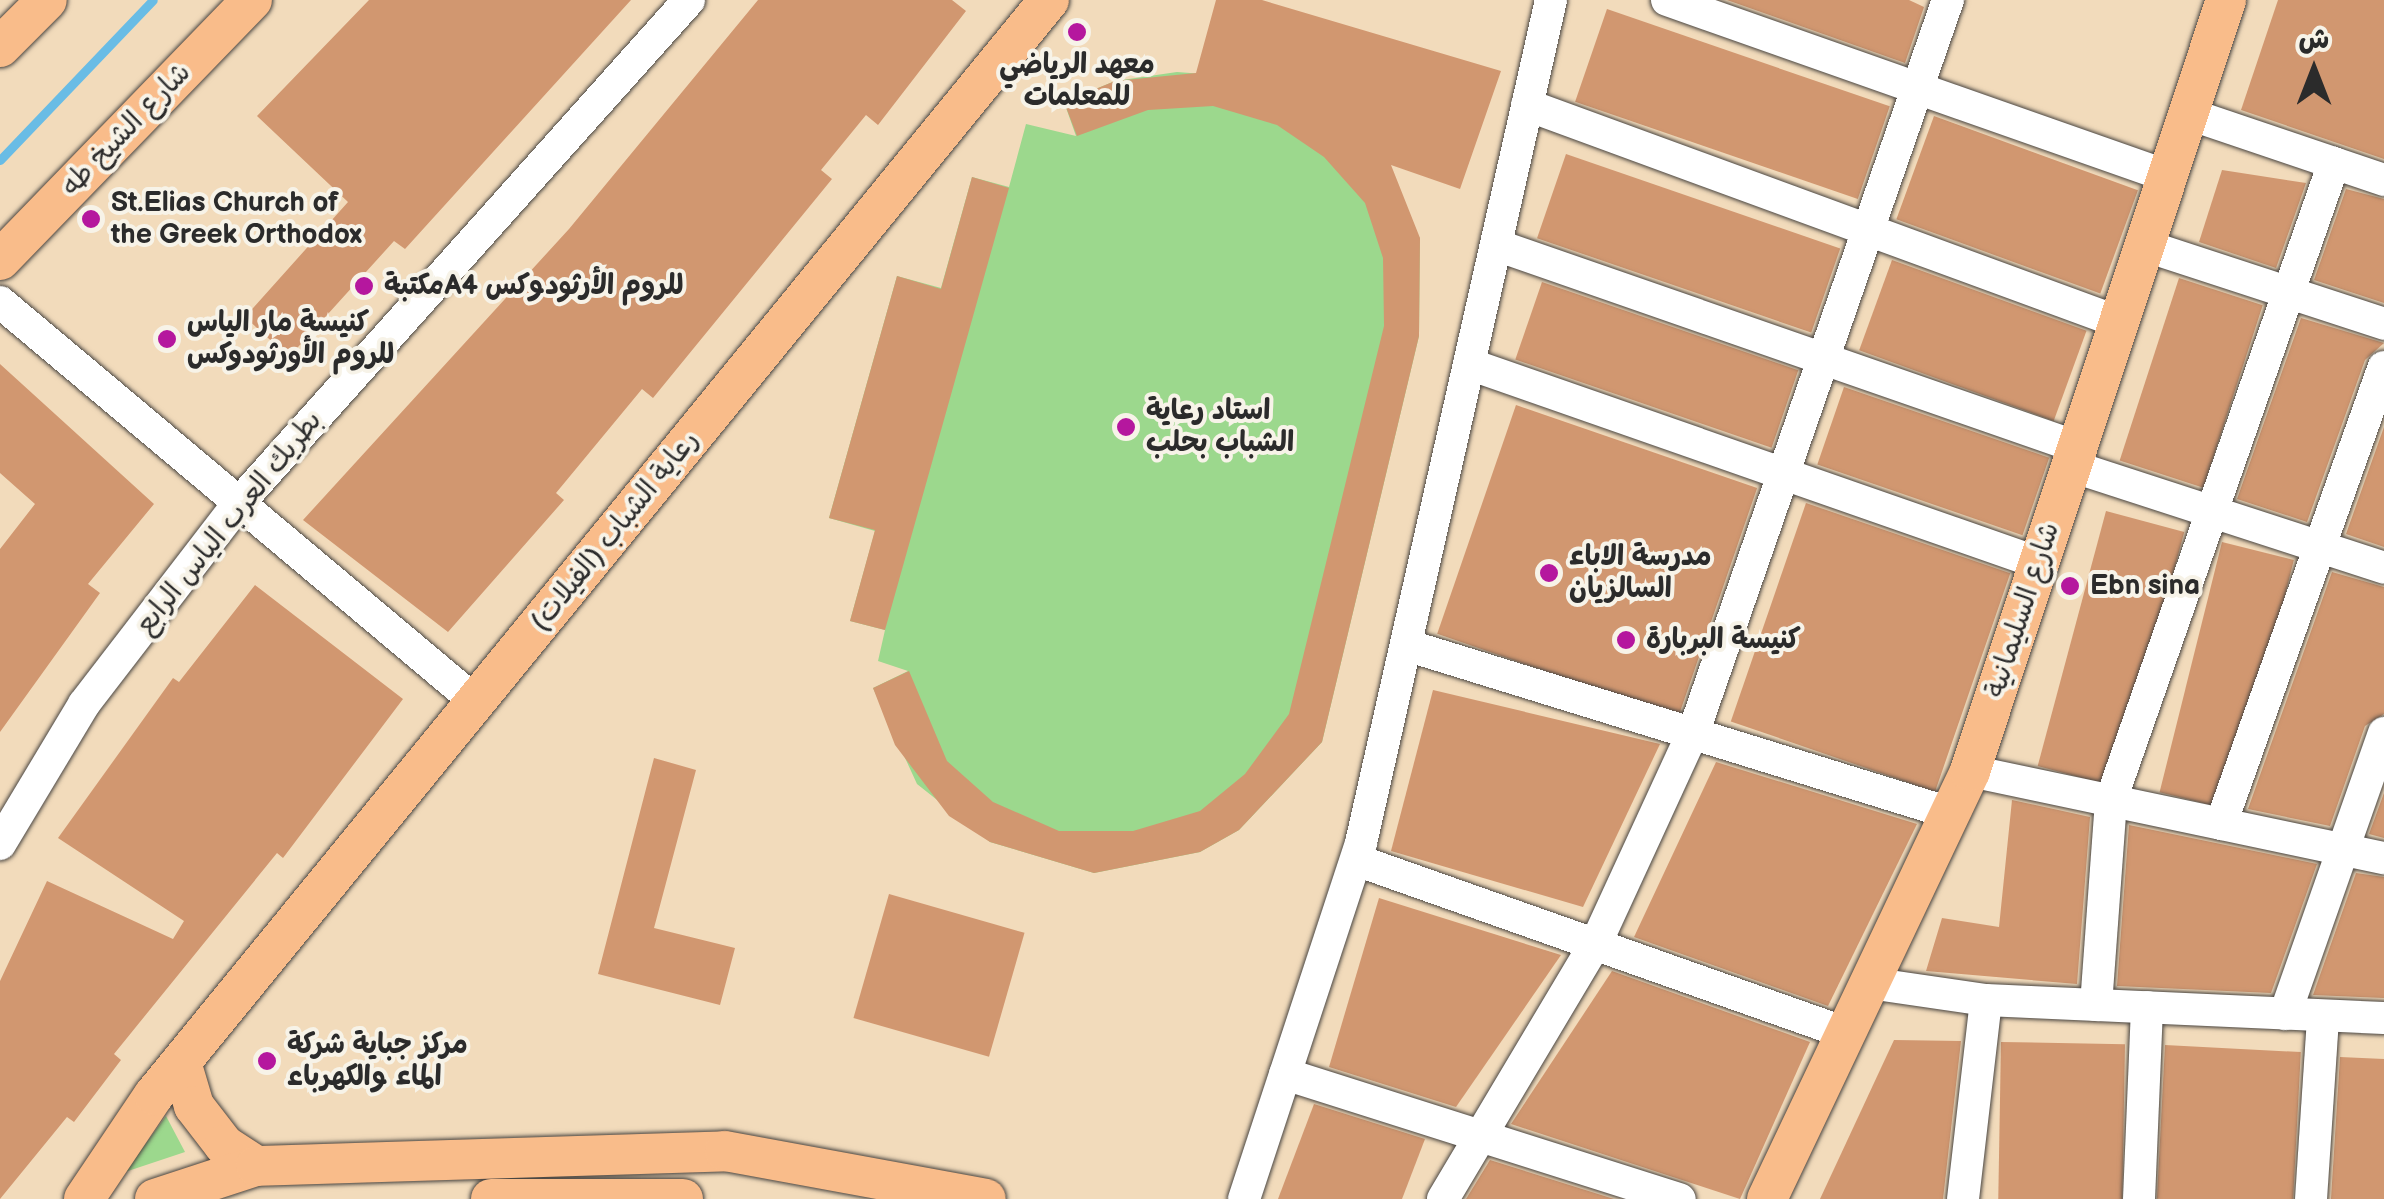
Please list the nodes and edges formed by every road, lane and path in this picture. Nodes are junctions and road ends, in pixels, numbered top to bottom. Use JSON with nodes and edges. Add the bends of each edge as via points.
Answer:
{"nodes":[{"id":1,"x":47,"y":0,"type":"edge"},
{"id":2,"x":252,"y":0,"type":"edge"},
{"id":3,"x":689,"y":0,"type":"edge"},
{"id":4,"x":1050,"y":0,"type":"edge"},
{"id":5,"x":1551,"y":0,"type":"edge"},
{"id":6,"x":1668,"y":0,"type":"edge"},
{"id":7,"x":1948,"y":0,"type":"edge"},
{"id":8,"x":2226,"y":0,"type":"edge"},
{"id":9,"x":0,"y":47,"type":"edge"},
{"id":10,"x":1917,"y":88,"type":"junction"},
{"id":11,"x":1527,"y":106,"type":"junction"},
{"id":12,"x":2189,"y":114,"type":"junction"},
{"id":13,"x":2334,"y":164,"type":"junction"},
{"id":14,"x":2167,"y":176,"type":"junction"},
{"id":15,"x":2384,"y":180,"type":"edge"},
{"id":16,"x":1868,"y":230,"type":"junction"},
{"id":17,"x":1496,"y":245,"type":"junction"},
{"id":18,"x":2143,"y":245,"type":"junction"},
{"id":19,"x":0,"y":260,"type":"edge"},
{"id":20,"x":2288,"y":292,"type":"junction"},
{"id":21,"x":0,"y":302,"type":"edge"},
{"id":22,"x":2119,"y":322,"type":"junction"},
{"id":23,"x":2384,"y":324,"type":"edge"},
{"id":24,"x":1823,"y":360,"type":"junction"},
{"id":25,"x":1469,"y":364,"type":"junction"},
{"id":26,"x":2384,"y":366,"type":"edge"},
{"id":27,"x":2074,"y":456,"type":"junction"},
{"id":28,"x":1783,"y":475,"type":"junction"},
{"id":29,"x":238,"y":503,"type":"junction"},
{"id":30,"x":2214,"y":512,"type":"junction"},
{"id":31,"x":2321,"y":547,"type":"junction"},
{"id":32,"x":2039,"y":563,"type":"junction"},
{"id":33,"x":2384,"y":568,"type":"edge"},
{"id":34,"x":1406,"y":645,"type":"junction"},
{"id":35,"x":476,"y":702,"type":"junction"},
{"id":36,"x":1695,"y":728,"type":"junction"},
{"id":37,"x":2384,"y":733,"type":"edge"},
{"id":38,"x":1970,"y":770,"type":"junction"},
{"id":39,"x":2111,"y":800,"type":"junction"},
{"id":40,"x":1950,"y":813,"type":"junction"},
{"id":41,"x":2221,"y":824,"type":"junction"},
{"id":42,"x":0,"y":844,"type":"edge"},
{"id":43,"x":2344,"y":849,"type":"junction"},
{"id":44,"x":2384,"y":858,"type":"edge"},
{"id":45,"x":1356,"y":860,"type":"junction"},
{"id":46,"x":1597,"y":941,"type":"junction"},
{"id":47,"x":1869,"y":983,"type":"junction"},
{"id":48,"x":1986,"y":1000,"type":"junction"},
{"id":49,"x":2096,"y":1006,"type":"junction"},
{"id":50,"x":2147,"y":1007,"type":"junction"},
{"id":51,"x":2284,"y":1014,"type":"junction"},
{"id":52,"x":2323,"y":1016,"type":"junction"},
{"id":53,"x":2384,"y":1018,"type":"edge"},
{"id":54,"x":1846,"y":1033,"type":"junction"},
{"id":55,"x":181,"y":1062,"type":"junction"},
{"id":56,"x":1286,"y":1074,"type":"junction"},
{"id":57,"x":1478,"y":1132,"type":"junction"},
{"id":58,"x":256,"y":1166,"type":"junction"},
{"id":59,"x":84,"y":1199,"type":"edge"},
{"id":60,"x":155,"y":1199,"type":"edge"},
{"id":61,"x":491,"y":1199,"type":"edge"},
{"id":62,"x":684,"y":1199,"type":"edge"},
{"id":63,"x":986,"y":1199,"type":"edge"},
{"id":64,"x":1244,"y":1199,"type":"edge"},
{"id":65,"x":1443,"y":1199,"type":"edge"},
{"id":66,"x":1680,"y":1199,"type":"edge"},
{"id":67,"x":1767,"y":1199,"type":"edge"},
{"id":68,"x":1962,"y":1199,"type":"edge"},
{"id":69,"x":2139,"y":1199,"type":"edge"},
{"id":70,"x":2311,"y":1199,"type":"edge"}],
"edges":[{"from":1,"to":9,"type":"main road"},
{"from":2,"to":19,"type":"main road","name":"شارع الشيخ طه"},
{"from":3,"to":29,"type":"street","name":"بطريك العرب الياس الرابع"},
{"from":4,"to":35,"type":"main road","name":"رعاية الشباب (الفيلات)"},
{"from":5,"to":11,"type":"street"},
{"from":6,"to":10,"type":"street"},
{"from":7,"to":10,"type":"street"},
{"from":8,"to":12,"type":"main road","name":"شارع السليمانية"},
{"from":10,"to":14,"type":"street"},
{"from":10,"to":16,"type":"street"},
{"from":11,"to":16,"type":"street"},
{"from":11,"to":17,"type":"street"},
{"from":12,"to":13,"type":"street"},
{"from":12,"to":14,"type":"main road","name":"شارع السليمانية"},
{"from":13,"to":15,"type":"street"},
{"from":13,"to":20,"type":"street"},
{"from":14,"to":18,"type":"main road","name":"شارع السليمانية"},
{"from":16,"to":22,"type":"street"},
{"from":16,"to":24,"type":"street"},
{"from":17,"to":24,"type":"street"},
{"from":17,"to":25,"type":"street"},
{"from":18,"to":20,"type":"street"},
{"from":18,"to":22,"type":"main road","name":"شارع السليمانية"},
{"from":20,"to":23,"type":"street"},
{"from":20,"to":30,"type":"street"},
{"from":21,"to":29,"type":"street"},
{"from":22,"to":27,"type":"main road","name":"شارع السليمانية"},
{"from":24,"to":27,"type":"street"},
{"from":24,"to":28,"type":"street"},
{"from":25,"to":28,"type":"street"},
{"from":25,"to":34,"type":"street"},
{"from":26,"to":31,"type":"street"},
{"from":27,"to":30,"type":"street"},
{"from":27,"to":32,"type":"main road","name":"شارع السليمانية"},
{"from":28,"to":32,"type":"street"},
{"from":28,"to":36,"type":"street"},
{"from":29,"to":35,"type":"street"},
{"from":29,"to":42,"type":"street","name":"بطريك العرب الياس الرابع","via":[[84,704]]},
{"from":30,"to":31,"type":"street"},
{"from":30,"to":39,"type":"street"},
{"from":31,"to":33,"type":"street"},
{"from":31,"to":41,"type":"street"},
{"from":32,"to":38,"type":"main road","name":"شارع السليمانية"},
{"from":34,"to":36,"type":"street"},
{"from":34,"to":45,"type":"street"},
{"from":35,"to":55,"type":"main road","name":"رعاية الشباب (الفيلات)"},
{"from":36,"to":40,"type":"street"},
{"from":36,"to":46,"type":"street"},
{"from":37,"to":43,"type":"street"},
{"from":38,"to":39,"type":"street"},
{"from":38,"to":40,"type":"main road","name":"شارع السليمانية"},
{"from":39,"to":41,"type":"street"},
{"from":39,"to":49,"type":"street"},
{"from":40,"to":47,"type":"main road","name":"شارع السليمانية"},
{"from":41,"to":43,"type":"street"},
{"from":43,"to":44,"type":"street"},
{"from":43,"to":51,"type":"street"},
{"from":45,"to":46,"type":"street"},
{"from":45,"to":56,"type":"street"},
{"from":46,"to":54,"type":"street"},
{"from":46,"to":57,"type":"street"},
{"from":47,"to":48,"type":"street"},
{"from":47,"to":54,"type":"main road","name":"شارع السليمانية"},
{"from":48,"to":49,"type":"street"},
{"from":48,"to":68,"type":"street"},
{"from":49,"to":50,"type":"street"},
{"from":50,"to":51,"type":"street"},
{"from":50,"to":69,"type":"street"},
{"from":51,"to":52,"type":"street"},
{"from":52,"to":53,"type":"street"},
{"from":52,"to":70,"type":"street"},
{"from":54,"to":67,"type":"main road","name":"شارع السليمانية"},
{"from":55,"to":58,"type":"main road","via":[[194,1106],[224,1145]]},
{"from":55,"to":59,"type":"main road","name":"رعاية الشباب (الفيلات)"},
{"from":56,"to":57,"type":"street"},
{"from":56,"to":64,"type":"street"},
{"from":57,"to":65,"type":"street"},
{"from":57,"to":66,"type":"street"},
{"from":58,"to":60,"type":"main road"},
{"from":58,"to":63,"type":"main road","via":[[725,1151]]},
{"from":61,"to":62,"type":"main road"}]}
